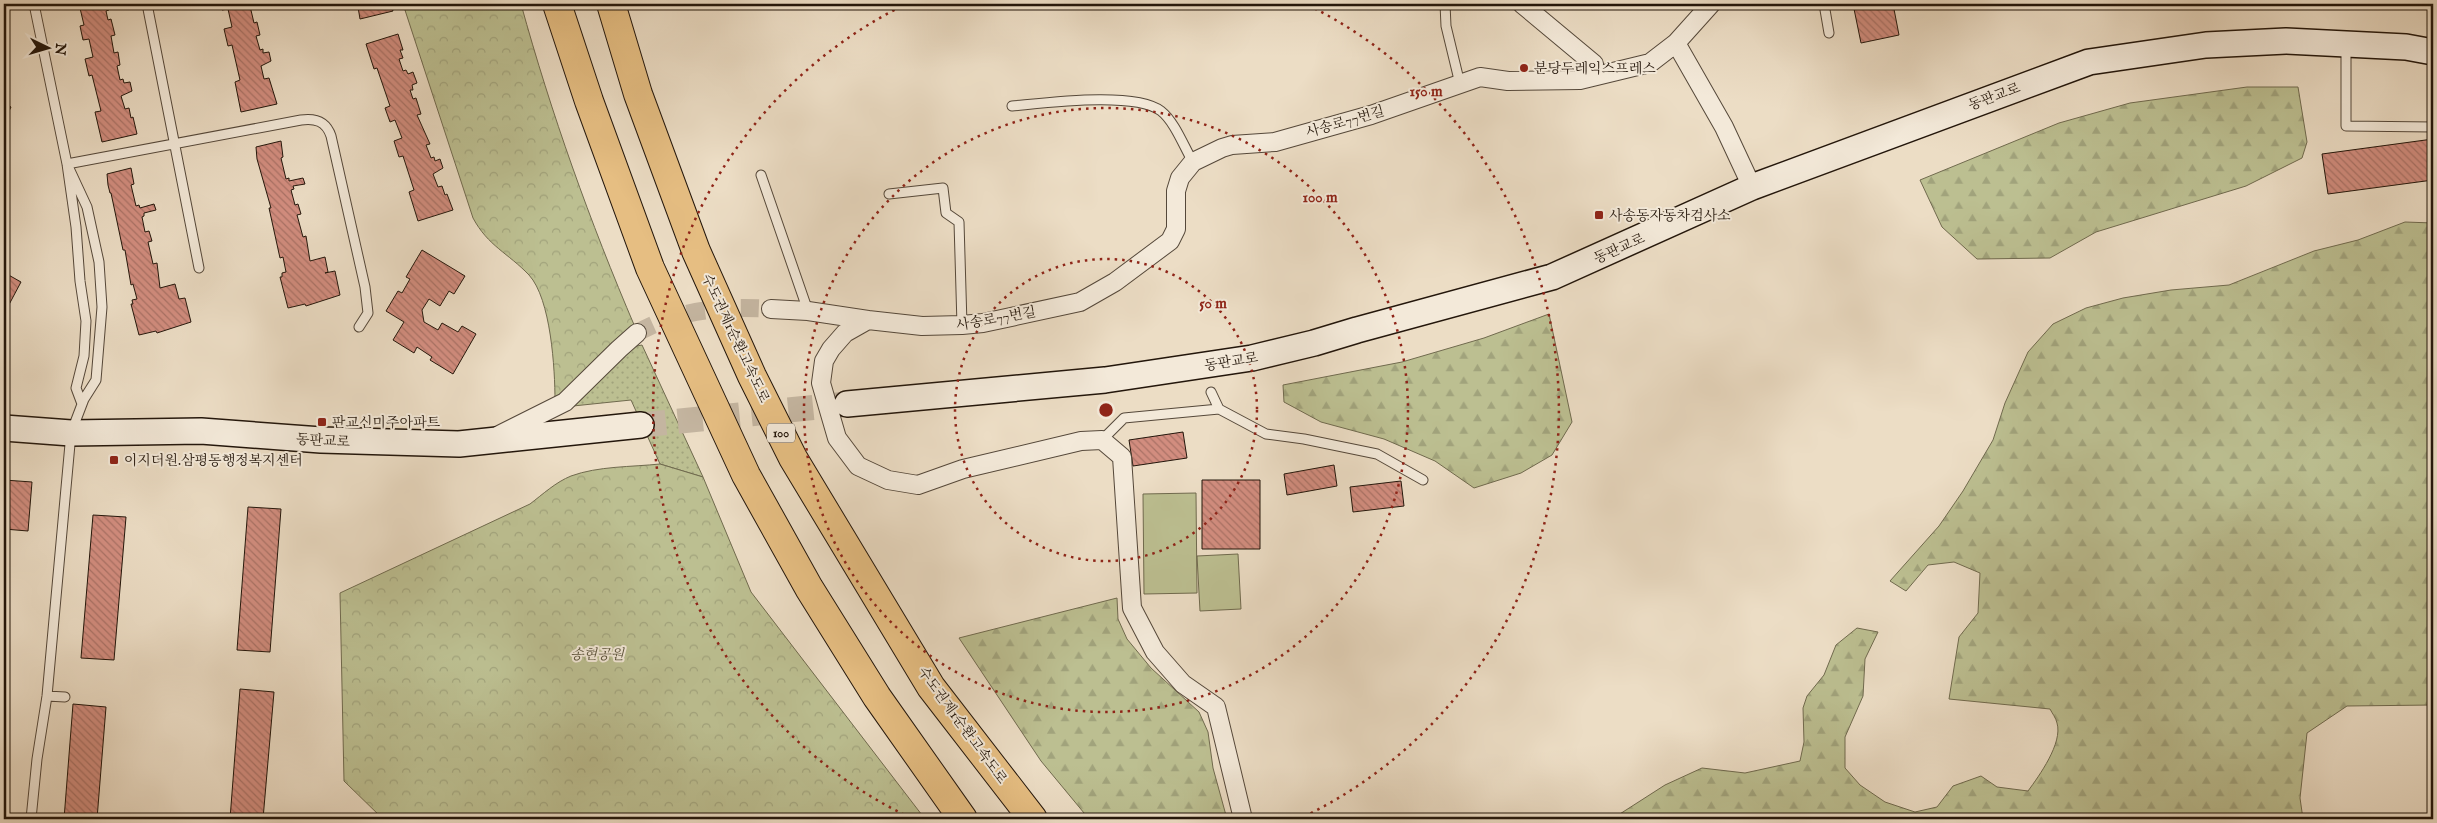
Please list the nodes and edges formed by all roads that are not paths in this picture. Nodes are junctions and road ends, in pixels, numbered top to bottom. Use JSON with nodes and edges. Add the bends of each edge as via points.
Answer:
{"nodes":[{"id":1,"x":34,"y":4,"type":"edge"},
{"id":2,"x":147,"y":4,"type":"edge"},
{"id":3,"x":557,"y":4,"type":"edge"},
{"id":4,"x":611,"y":4,"type":"edge"},
{"id":5,"x":1445,"y":4,"type":"edge"},
{"id":6,"x":1522,"y":4,"type":"edge"},
{"id":7,"x":1711,"y":4,"type":"edge"},
{"id":8,"x":1824,"y":4,"type":"edge"},
{"id":9,"x":1829,"y":33,"type":"dead end"},
{"id":10,"x":1676,"y":43,"type":"junction"},
{"id":11,"x":2346,"y":44,"type":"junction"},
{"id":12,"x":2433,"y":52,"type":"edge"},
{"id":13,"x":1580,"y":80,"type":"junction"},
{"id":14,"x":1460,"y":84,"type":"junction"},
{"id":15,"x":1012,"y":106,"type":"dead end"},
{"id":16,"x":2433,"y":127,"type":"edge"},
{"id":17,"x":175,"y":143,"type":"junction"},
{"id":18,"x":1193,"y":162,"type":"junction"},
{"id":19,"x":67,"y":164,"type":"junction"},
{"id":20,"x":761,"y":175,"type":"dead end"},
{"id":21,"x":1752,"y":187,"type":"junction"},
{"id":22,"x":889,"y":194,"type":"dead end"},
{"id":23,"x":200,"y":268,"type":"dead end"},
{"id":24,"x":771,"y":309,"type":"tunnel mouth"},
{"id":25,"x":808,"y":311,"type":"junction"},
{"id":26,"x":868,"y":320,"type":"junction"},
{"id":27,"x":962,"y":325,"type":"junction"},
{"id":28,"x":359,"y":327,"type":"dead end"},
{"id":29,"x":638,"y":333,"type":"tunnel mouth"},
{"id":30,"x":1211,"y":392,"type":"dead end"},
{"id":31,"x":82,"y":404,"type":"junction"},
{"id":32,"x":847,"y":404,"type":"tunnel mouth"},
{"id":33,"x":1219,"y":409,"type":"junction"},
{"id":34,"x":641,"y":425,"type":"tunnel mouth"},
{"id":35,"x":4,"y":428,"type":"edge"},
{"id":36,"x":72,"y":433,"type":"junction"},
{"id":37,"x":1102,"y":440,"type":"junction"},
{"id":38,"x":459,"y":444,"type":"junction"},
{"id":39,"x":1423,"y":480,"type":"dead end"},
{"id":40,"x":47,"y":696,"type":"junction"},
{"id":41,"x":65,"y":697,"type":"dead end"},
{"id":42,"x":31,"y":819,"type":"edge"},
{"id":43,"x":963,"y":819,"type":"edge"},
{"id":44,"x":1033,"y":819,"type":"edge"},
{"id":45,"x":1243,"y":819,"type":"edge"}],
"edges":[{"from":1,"to":19,"type":"lane"},
{"from":2,"to":17,"type":"lane"},
{"from":3,"to":43,"type":"highway","via":[[650,268],[746,475],[809,588],[872,689]]},
{"from":4,"to":44,"type":"highway","name":"수도권제1순환고속도로","number":"100","via":[[638,94],[696,251],[793,458],[931,687]]},
{"from":5,"to":14,"type":"lane","via":[[1446,26]]},
{"from":6,"to":13,"type":"street","via":[[1594,64]]},
{"from":7,"to":10,"type":"street","name":"사송로77번길"},
{"from":8,"to":9,"type":"lane"},
{"from":10,"to":13,"type":"street","name":"사송로77번길","via":[[1650,63]]},
{"from":10,"to":21,"type":"street","via":[[1724,127]]},
{"from":11,"to":12,"type":"main road","name":"동판교로","via":[[2406,47]]},
{"from":11,"to":16,"type":"lane","via":[[2346,126]]},
{"from":11,"to":21,"type":"main road","name":"동판교로","via":[[2286,41],[2206,45],[2089,62]]},
{"from":13,"to":14,"type":"street","name":"사송로77번길","via":[[1508,81],[1480,77]]},
{"from":14,"to":18,"type":"street","name":"사송로77번길","via":[[1371,115],[1275,142],[1232,145]]},
{"from":15,"to":18,"type":"lane","via":[[1090,99],[1154,107],[1168,119]]},
{"from":17,"to":19,"type":"lane"},
{"from":17,"to":23,"type":"lane"},
{"from":17,"to":28,"type":"lane","via":[[308,119],[326,126],[331,136],[369,307],[366,319]]},
{"from":18,"to":27,"type":"street","name":"사송로77번길","via":[[1177,186],[1177,221],[1172,237],[1121,277],[1080,302]]},
{"from":19,"to":31,"type":"lane","via":[[86,321],[84,356],[76,388]]},
{"from":19,"to":31,"type":"lane","via":[[87,207],[101,283],[102,324],[96,380]]},
{"from":20,"to":25,"type":"lane"},
{"from":21,"to":32,"type":"main road","name":"동판교로","via":[[1552,278],[1283,352],[1105,380]]},
{"from":22,"to":27,"type":"lane","via":[[943,188],[946,213],[959,222]]},
{"from":24,"to":25,"type":"street","name":"사송로77번길"},
{"from":25,"to":26,"type":"street","name":"사송로77번길"},
{"from":26,"to":27,"type":"street","name":"사송로77번길","via":[[922,326]]},
{"from":26,"to":37,"type":"street","via":[[850,329],[827,355],[821,375],[822,390],[837,438],[858,466],[888,480],[918,485],[972,467],[1081,441]]},
{"from":29,"to":38,"type":"street","via":[[560,406],[504,433]]},
{"from":30,"to":33,"type":"lane"},
{"from":31,"to":36,"type":"lane"},
{"from":33,"to":37,"type":"lane","via":[[1124,418]]},
{"from":33,"to":39,"type":"lane","via":[[1266,434],[1377,454]]},
{"from":34,"to":38,"type":"main road","name":"동판교로"},
{"from":35,"to":36,"type":"main road","name":"동판교로"},
{"from":36,"to":38,"type":"main road","name":"동판교로","via":[[201,431],[321,440]]},
{"from":36,"to":40,"type":"lane"},
{"from":37,"to":45,"type":"street","via":[[1122,457],[1132,608],[1156,652],[1177,677],[1216,706]]},
{"from":40,"to":41,"type":"lane"},
{"from":40,"to":42,"type":"lane"}]}
